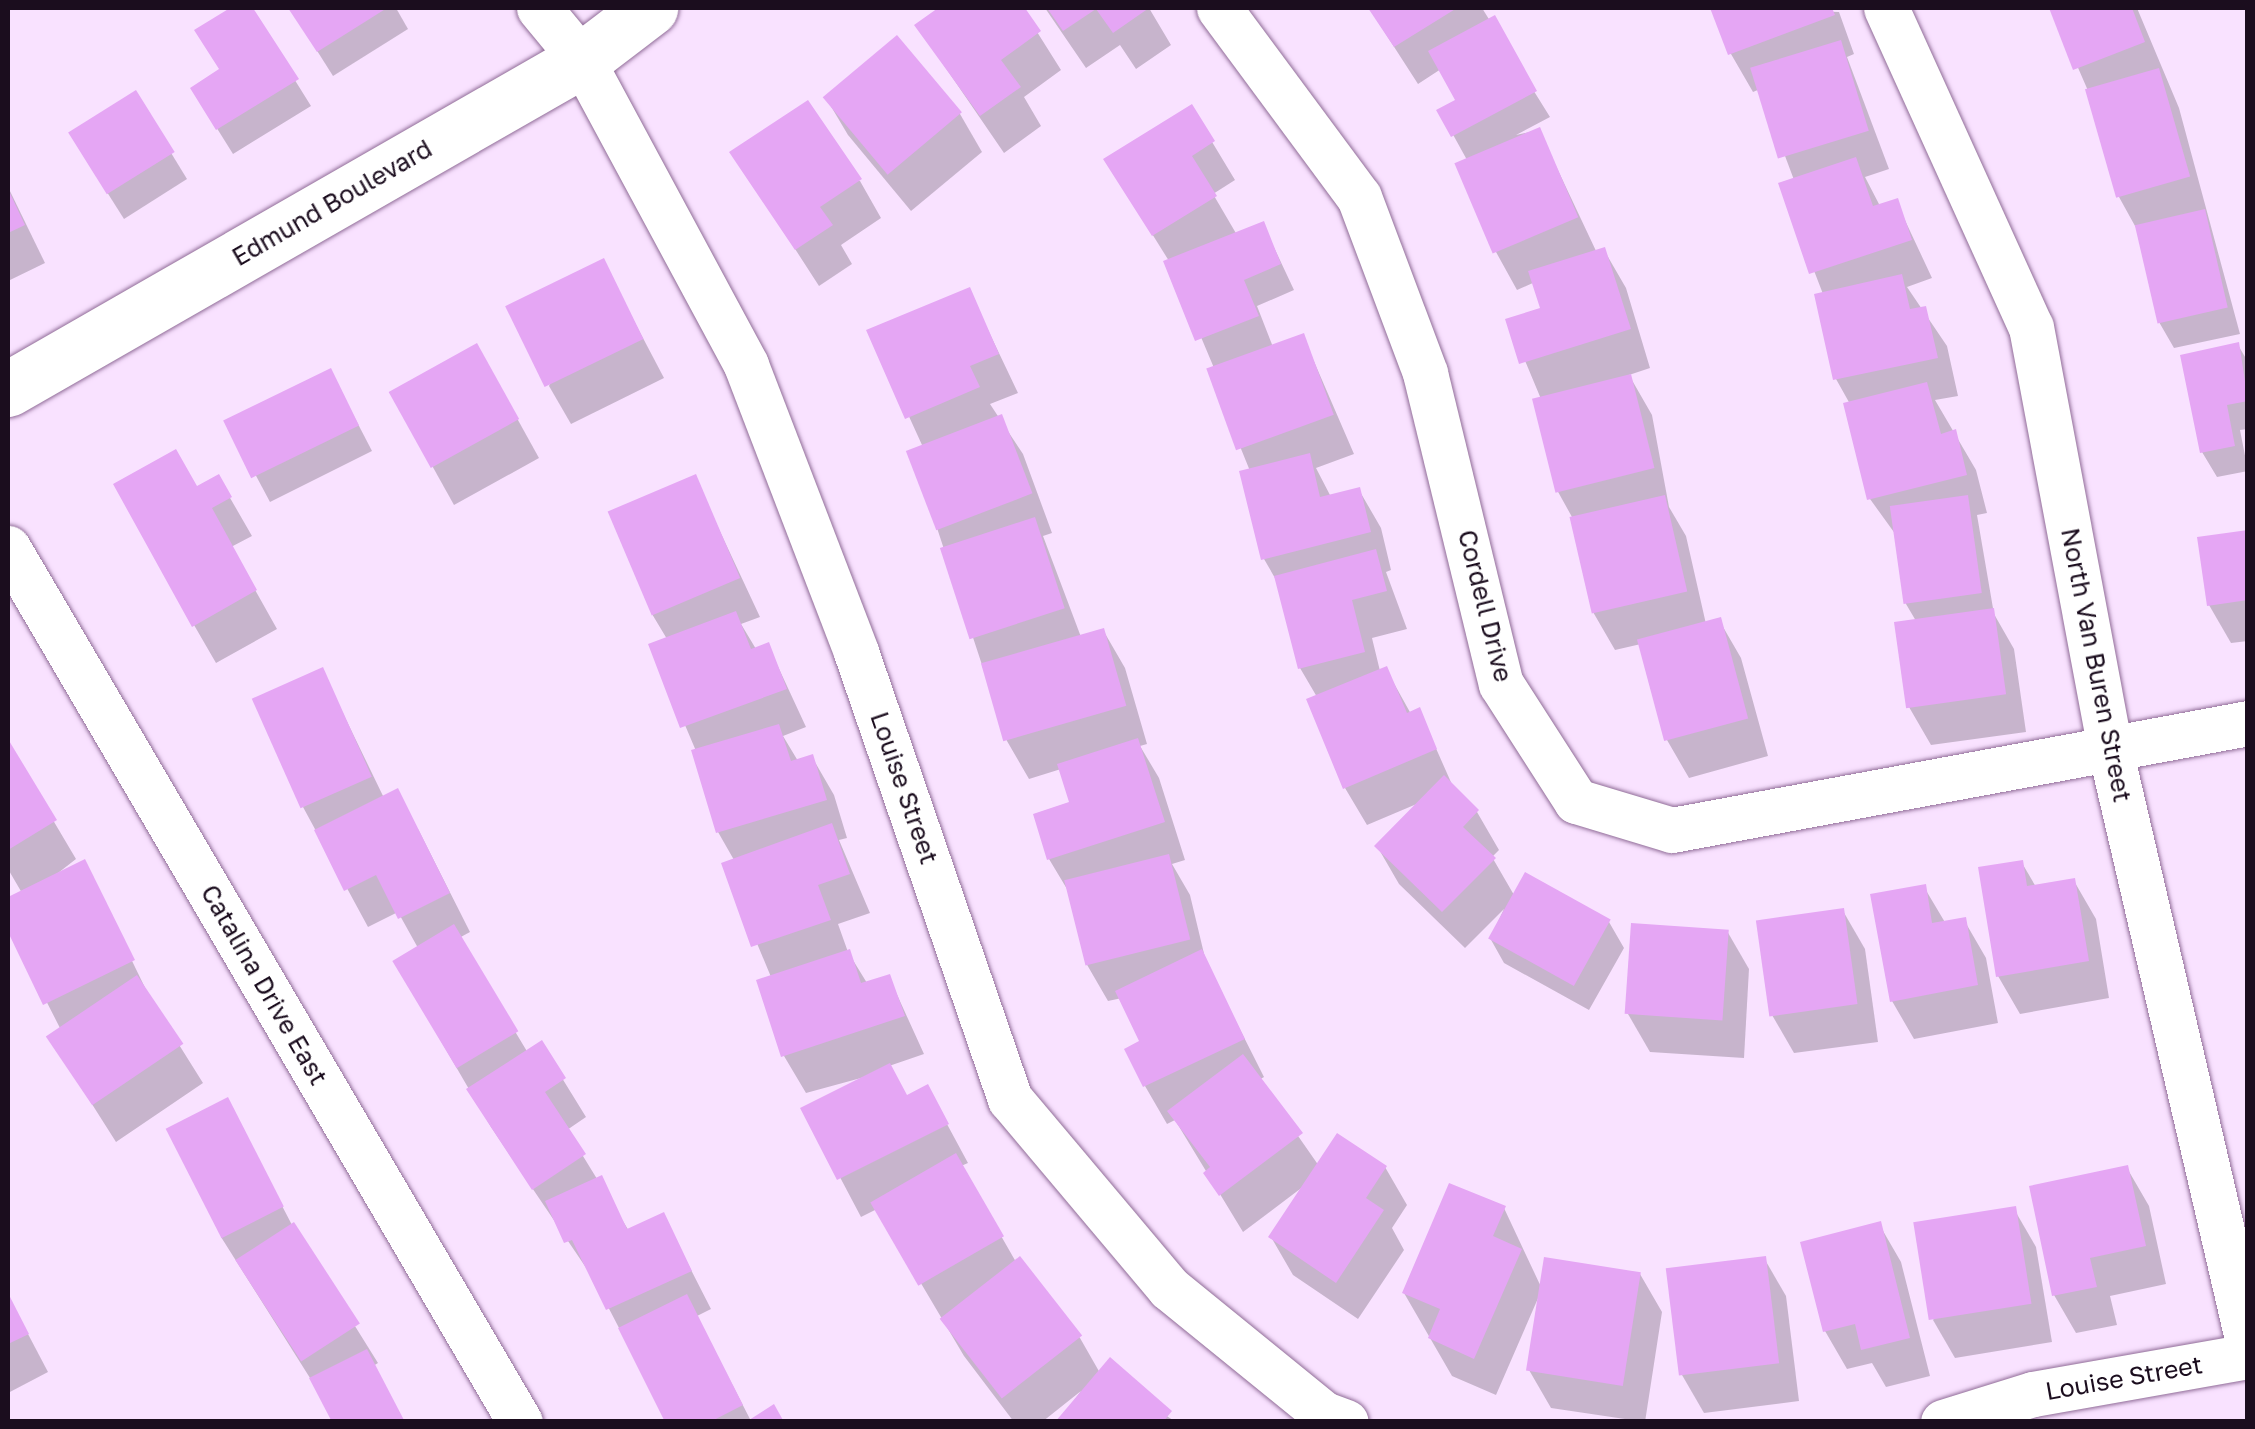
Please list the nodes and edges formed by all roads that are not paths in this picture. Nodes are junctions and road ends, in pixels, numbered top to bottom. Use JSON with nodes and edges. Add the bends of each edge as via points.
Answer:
{"nodes":[{"id":1,"x":539,"y":8,"type":"edge"},
{"id":2,"x":650,"y":8,"type":"edge"},
{"id":3,"x":1219,"y":8,"type":"edge"},
{"id":4,"x":1886,"y":8,"type":"edge"},
{"id":5,"x":582,"y":60,"type":"junction"},
{"id":6,"x":8,"y":389,"type":"edge"},
{"id":7,"x":8,"y":548,"type":"edge"},
{"id":8,"x":2248,"y":723,"type":"edge"},
{"id":9,"x":2109,"y":744,"type":"junction"},
{"id":10,"x":2248,"y":1342,"type":"edge"},
{"id":11,"x":2248,"y":1356,"type":"edge"},
{"id":12,"x":520,"y":1422,"type":"edge"},
{"id":13,"x":1346,"y":1422,"type":"edge"},
{"id":14,"x":1943,"y":1422,"type":"edge"}],
"edges":[{"from":1,"to":5,"type":"street","name":"Louise Street"},
{"from":2,"to":5,"type":"main road","name":"Edmund Boulevard"},
{"from":3,"to":9,"type":"street","name":"Cordell Drive","via":[[1360,197],[1425,373],[1501,684],[1576,801],[1672,830]]},
{"from":4,"to":9,"type":"street","name":"North Van Buren Street","via":[[2032,328]]},
{"from":5,"to":6,"type":"main road","name":"Edmund Boulevard"},
{"from":5,"to":13,"type":"street","name":"Louise Street","via":[[746,364],[862,670],[1010,1099],[1169,1288],[1324,1414]]},
{"from":7,"to":12,"type":"street","name":"Catalina Drive East"},
{"from":8,"to":9,"type":"street","name":"Cordell Drive"},
{"from":9,"to":10,"type":"street","name":"North Van Buren Street"},
{"from":11,"to":14,"type":"street","name":"Louise Street","via":[[2034,1394]]}]}
